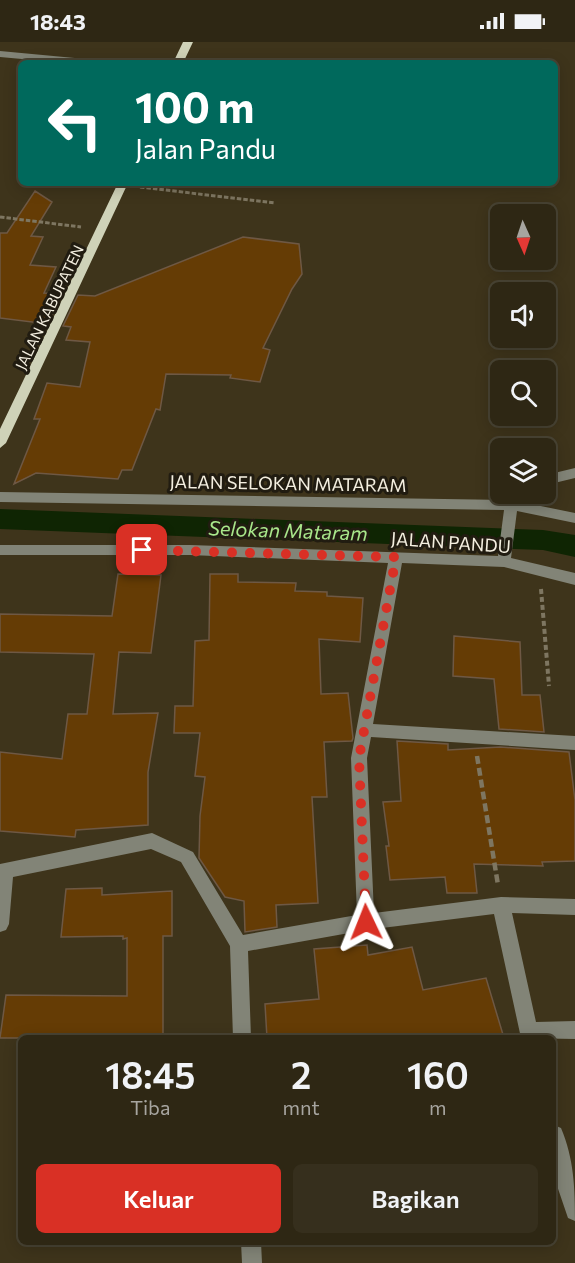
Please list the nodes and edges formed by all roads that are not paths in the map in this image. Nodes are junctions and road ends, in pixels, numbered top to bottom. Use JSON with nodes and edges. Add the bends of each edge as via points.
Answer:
{"nodes":[{"id":1,"x":188,"y":42,"type":"edge"},
{"id":2,"x":0,"y":54,"type":"edge"},
{"id":3,"x":64,"y":60,"type":"edge"},
{"id":4,"x":179,"y":60,"type":"edge"},
{"id":5,"x":121,"y":186,"type":"edge"},
{"id":6,"x":0,"y":443,"type":"edge"},
{"id":7,"x":575,"y":473,"type":"edge"},
{"id":8,"x":556,"y":478,"type":"edge"},
{"id":9,"x":0,"y":497,"type":"edge"},
{"id":10,"x":512,"y":506,"type":"edge"},
{"id":11,"x":575,"y":518,"type":"edge"},
{"id":12,"x":0,"y":550,"type":"edge"},
{"id":13,"x":396,"y":557,"type":"junction"},
{"id":14,"x":505,"y":558,"type":"junction"},
{"id":15,"x":575,"y":579,"type":"edge"},
{"id":16,"x":364,"y":730,"type":"junction"},
{"id":17,"x":575,"y":743,"type":"edge"},
{"id":18,"x":2,"y":872,"type":"edge"},
{"id":19,"x":501,"y":905,"type":"junction"},
{"id":20,"x":575,"y":907,"type":"edge"},
{"id":21,"x":366,"y":922,"type":"junction"},
{"id":22,"x":0,"y":924,"type":"edge"},
{"id":23,"x":238,"y":944,"type":"junction"},
{"id":24,"x":575,"y":1030,"type":"edge"},
{"id":25,"x":243,"y":1035,"type":"edge"},
{"id":26,"x":529,"y":1035,"type":"edge"},
{"id":27,"x":556,"y":1141,"type":"edge"},
{"id":28,"x":571,"y":1190,"type":"edge"},
{"id":29,"x":575,"y":1211,"type":"edge"},
{"id":30,"x":251,"y":1245,"type":"edge"},
{"id":31,"x":252,"y":1263,"type":"edge"}],
"edges":[{"from":1,"to":4,"type":"main road"},
{"from":2,"to":3,"type":"street"},
{"from":5,"to":6,"type":"main road","name":"JALAN KABUPATEN"},
{"from":7,"to":8,"type":"street"},
{"from":9,"to":10,"type":"street","name":"JALAN SELOKAN MATARAM"},
{"from":10,"to":11,"type":"street","name":"JALAN SELOKAN MATARAM"},
{"from":10,"to":14,"type":"street"},
{"from":12,"to":13,"type":"street","name":"JALAN PANDU","via":[[190,550]]},
{"from":13,"to":14,"type":"street","name":"JALAN PANDU"},
{"from":13,"to":16,"type":"street"},
{"from":14,"to":15,"type":"street","name":"JALAN PANDU"},
{"from":16,"to":17,"type":"street"},
{"from":16,"to":21,"type":"street","via":[[359,758]]},
{"from":18,"to":22,"type":"street"},
{"from":18,"to":23,"type":"street","via":[[152,841],[187,857]]},
{"from":19,"to":20,"type":"street"},
{"from":19,"to":21,"type":"street"},
{"from":19,"to":26,"type":"street"},
{"from":21,"to":23,"type":"street"},
{"from":23,"to":25,"type":"street"},
{"from":24,"to":26,"type":"street"},
{"from":27,"to":28,"type":"street"},
{"from":28,"to":29,"type":"street"},
{"from":30,"to":31,"type":"street"}]}
